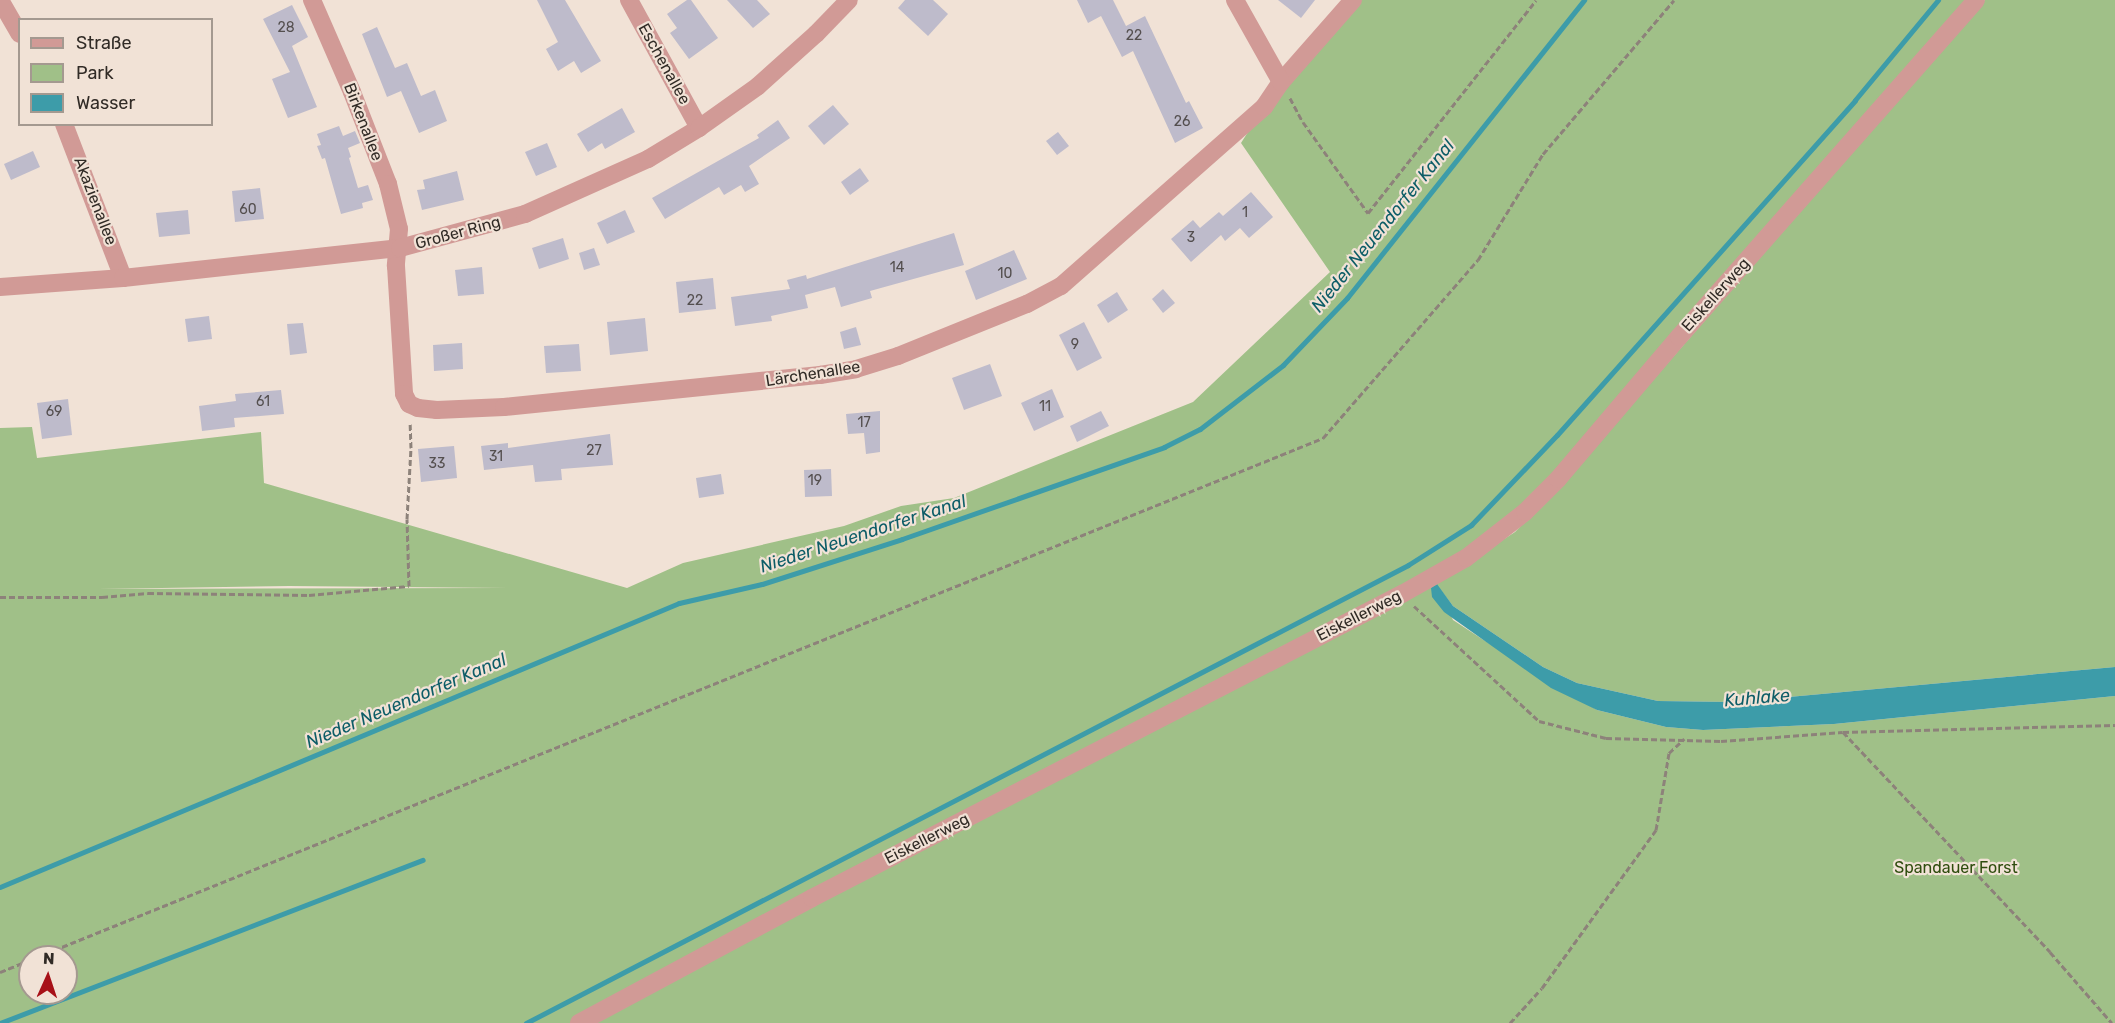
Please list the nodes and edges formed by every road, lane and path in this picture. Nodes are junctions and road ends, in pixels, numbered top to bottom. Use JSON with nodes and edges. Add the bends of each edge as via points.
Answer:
{"nodes":[{"id":1,"x":0,"y":0,"type":"edge"},
{"id":2,"x":312,"y":0,"type":"edge"},
{"id":3,"x":629,"y":0,"type":"edge"},
{"id":4,"x":849,"y":0,"type":"edge"},
{"id":5,"x":1235,"y":0,"type":"edge"},
{"id":6,"x":1353,"y":0,"type":"edge"},
{"id":7,"x":1536,"y":0,"type":"edge"},
{"id":8,"x":1674,"y":0,"type":"edge"},
{"id":9,"x":1976,"y":0,"type":"edge"},
{"id":10,"x":18,"y":31,"type":"edge"},
{"id":11,"x":1281,"y":82,"type":"junction"},
{"id":12,"x":65,"y":126,"type":"edge"},
{"id":13,"x":699,"y":128,"type":"junction"},
{"id":14,"x":399,"y":248,"type":"junction"},
{"id":15,"x":123,"y":278,"type":"junction"},
{"id":16,"x":0,"y":287,"type":"edge"},
{"id":17,"x":409,"y":404,"type":"junction"},
{"id":18,"x":1402,"y":594,"type":"junction"},
{"id":19,"x":0,"y":597,"type":"edge"},
{"id":20,"x":2115,"y":725,"type":"edge"},
{"id":21,"x":1843,"y":732,"type":"junction"},
{"id":22,"x":1684,"y":739,"type":"junction"},
{"id":23,"x":67,"y":945,"type":"edge"},
{"id":24,"x":18,"y":965,"type":"edge"},
{"id":25,"x":0,"y":972,"type":"edge"},
{"id":26,"x":579,"y":1023,"type":"edge"},
{"id":27,"x":1510,"y":1023,"type":"edge"},
{"id":28,"x":2112,"y":1023,"type":"edge"}],
"edges":[{"from":1,"to":10,"type":"street"},
{"from":2,"to":14,"type":"street","name":"Birkenallee","via":[[388,184],[399,229]]},
{"from":3,"to":13,"type":"street","name":"Eschenallee"},
{"from":4,"to":13,"type":"street","name":"Großer Ring","via":[[758,86]]},
{"from":5,"to":11,"type":"street"},
{"from":6,"to":11,"type":"street","name":"Lärchenallee"},
{"from":7,"to":11,"type":"path","via":[[1368,213],[1303,122]]},
{"from":8,"to":23,"type":"path","via":[[1543,154],[1478,260],[1323,438]]},
{"from":9,"to":18,"type":"street","name":"Eiskellerweg","via":[[1558,479],[1525,512],[1466,558]]},
{"from":11,"to":17,"type":"street","name":"Lärchenallee","via":[[1264,107],[1061,286],[1027,304],[898,356],[856,369],[773,381],[504,407],[437,410]]},
{"from":12,"to":15,"type":"street","name":"Akazienallee"},
{"from":13,"to":14,"type":"street","name":"Großer Ring","via":[[648,159],[525,214]]},
{"from":14,"to":15,"type":"street","name":"Großer Ring"},
{"from":14,"to":17,"type":"street","via":[[396,266],[404,394]]},
{"from":15,"to":16,"type":"street","name":"Großer Ring"},
{"from":17,"to":19,"type":"path","via":[[408,586],[309,595],[148,593]]},
{"from":18,"to":22,"type":"path","via":[[1539,722],[1606,738]]},
{"from":18,"to":26,"type":"street","name":"Eiskellerweg","via":[[812,898]]},
{"from":20,"to":21,"type":"path"},
{"from":21,"to":22,"type":"path","via":[[1721,741]]},
{"from":21,"to":28,"type":"path"},
{"from":22,"to":27,"type":"path","via":[[1669,753],[1656,830],[1542,988]]},
{"from":24,"to":25,"type":"path"}]}
